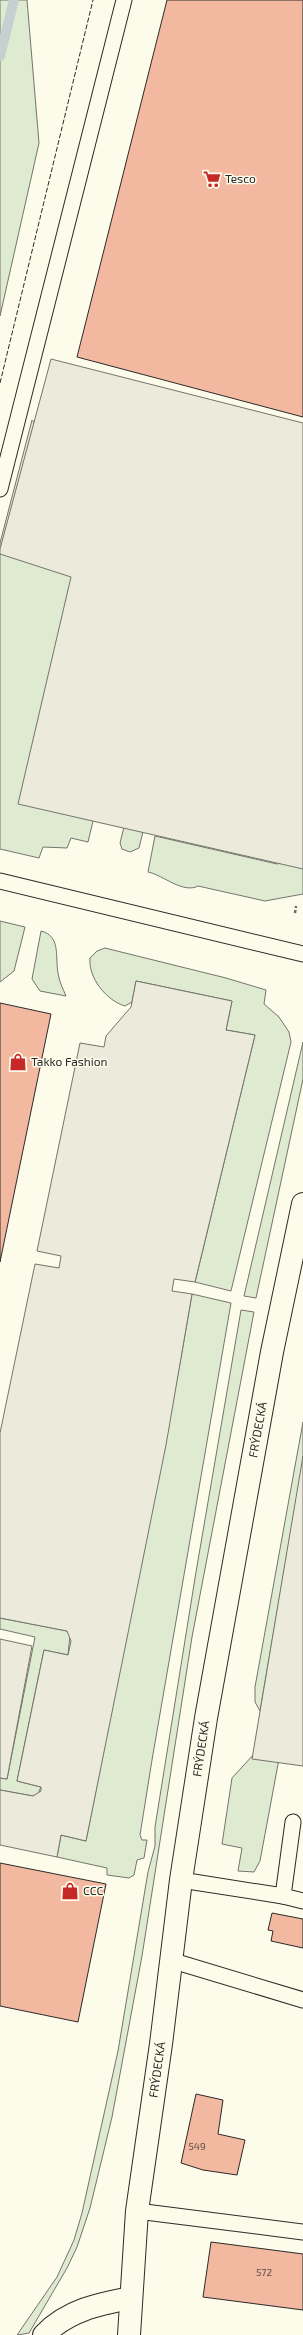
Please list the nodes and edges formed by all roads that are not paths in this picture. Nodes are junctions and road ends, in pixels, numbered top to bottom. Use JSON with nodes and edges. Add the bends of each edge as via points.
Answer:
{"nodes":[{"id":1,"x":124,"y":0,"type":"edge"},
{"id":2,"x":0,"y":489,"type":"edge"},
{"id":3,"x":0,"y":881,"type":"edge"},
{"id":4,"x":303,"y":954,"type":"edge"},
{"id":5,"x":303,"y":1204,"type":"edge"},
{"id":6,"x":293,"y":1822,"type":"dead end"},
{"id":7,"x":181,"y":1880,"type":"junction"},
{"id":8,"x":283,"y":1896,"type":"junction"},
{"id":9,"x":303,"y":1901,"type":"edge"},
{"id":10,"x":170,"y":1960,"type":"junction"},
{"id":11,"x":303,"y":2000,"type":"edge"},
{"id":12,"x":137,"y":2211,"type":"junction"},
{"id":13,"x":303,"y":2232,"type":"edge"},
{"id":14,"x":131,"y":2298,"type":"junction"},
{"id":15,"x":44,"y":2335,"type":"edge"},
{"id":16,"x":129,"y":2335,"type":"edge"}],
"edges":[{"from":1,"to":2,"type":"lane"},
{"from":3,"to":4,"type":"lane"},
{"from":5,"to":7,"type":"main road","name":"FRÝDECKÁ","via":[[270,1360],[206,1718]]},
{"from":6,"to":8,"type":"lane"},
{"from":7,"to":8,"type":"lane"},
{"from":7,"to":10,"type":"main road","name":"FRÝDECKÁ"},
{"from":8,"to":9,"type":"lane"},
{"from":10,"to":11,"type":"lane"},
{"from":10,"to":12,"type":"main road","name":"FRÝDECKÁ","via":[[161,2044]]},
{"from":12,"to":13,"type":"lane"},
{"from":12,"to":14,"type":"main road","name":"FRÝDECKÁ"},
{"from":14,"to":15,"type":"main road","via":[[94,2305],[68,2316]]},
{"from":14,"to":16,"type":"main road","name":"FRÝDECKÁ"}]}
